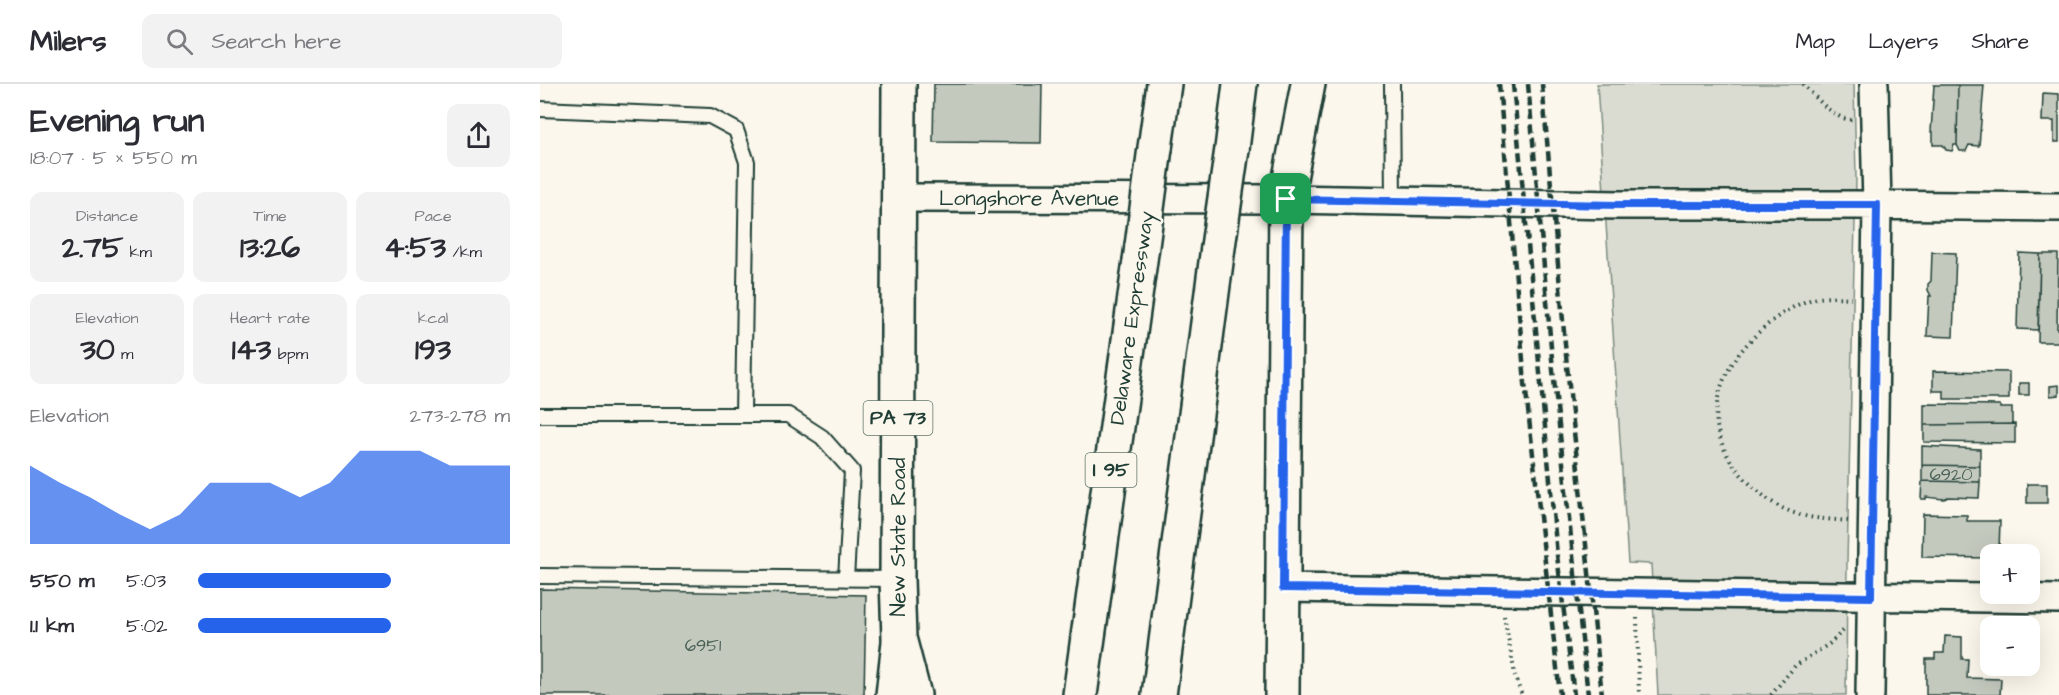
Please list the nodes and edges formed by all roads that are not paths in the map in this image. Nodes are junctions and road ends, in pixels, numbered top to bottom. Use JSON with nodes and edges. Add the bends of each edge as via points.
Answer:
{"nodes":[{"id":1,"x":899,"y":84,"type":"edge"},
{"id":2,"x":1164,"y":84,"type":"edge"},
{"id":3,"x":1240,"y":84,"type":"edge"},
{"id":4,"x":1308,"y":84,"type":"edge"},
{"id":5,"x":1392,"y":84,"type":"edge"},
{"id":6,"x":1875,"y":84,"type":"edge"},
{"id":7,"x":540,"y":109,"type":"edge"},
{"id":8,"x":898,"y":198,"type":"junction"},
{"id":9,"x":1286,"y":199,"type":"junction"},
{"id":10,"x":1393,"y":201,"type":"junction"},
{"id":11,"x":1877,"y":205,"type":"junction"},
{"id":12,"x":2059,"y":207,"type":"edge"},
{"id":13,"x":540,"y":415,"type":"edge"},
{"id":14,"x":743,"y":415,"type":"junction"},
{"id":15,"x":540,"y":576,"type":"edge"},
{"id":16,"x":846,"y":579,"type":"junction"},
{"id":17,"x":897,"y":579,"type":"junction"},
{"id":18,"x":1283,"y":588,"type":"junction"},
{"id":19,"x":1871,"y":597,"type":"junction"},
{"id":20,"x":2059,"y":599,"type":"edge"},
{"id":21,"x":899,"y":638,"type":"junction"},
{"id":22,"x":894,"y":695,"type":"edge"},
{"id":23,"x":914,"y":695,"type":"edge"},
{"id":24,"x":1080,"y":695,"type":"edge"},
{"id":25,"x":1159,"y":695,"type":"edge"},
{"id":26,"x":1282,"y":695,"type":"edge"},
{"id":27,"x":1870,"y":695,"type":"edge"}],
"edges":[{"from":1,"to":8,"type":"main road","number":"PA 73"},
{"from":2,"to":24,"type":"main road","name":"Delaware Expressway","number":"I 95","bridge":true},
{"from":3,"to":25,"type":"main road","bridge":true},
{"from":4,"to":9,"type":"main road"},
{"from":5,"to":10,"type":"lane"},
{"from":6,"to":11,"type":"street"},
{"from":7,"to":14,"type":"lane","via":[[710,116],[736,130],[747,162]]},
{"from":8,"to":9,"type":"street","name":"Longshore Avenue"},
{"from":8,"to":17,"type":"main road","name":"New State Road","number":"PA 73"},
{"from":9,"to":10,"type":"street","name":"Longshore Avenue"},
{"from":9,"to":18,"type":"main road"},
{"from":10,"to":11,"type":"street","name":"Longshore Avenue"},
{"from":11,"to":12,"type":"street","name":"Longshore Avenue"},
{"from":11,"to":19,"type":"street"},
{"from":13,"to":14,"type":"lane"},
{"from":14,"to":16,"type":"lane","via":[[788,415],[822,437],[852,471]]},
{"from":15,"to":16,"type":"lane"},
{"from":16,"to":17,"type":"lane"},
{"from":17,"to":21,"type":"main road","name":"New State Road","number":"PA 73"},
{"from":18,"to":19,"type":"street"},
{"from":18,"to":26,"type":"main road"},
{"from":19,"to":20,"type":"street"},
{"from":19,"to":27,"type":"street"},
{"from":21,"to":22,"type":"main road"},
{"from":21,"to":23,"type":"main road","name":"New State Road","number":"PA 73"}]}
